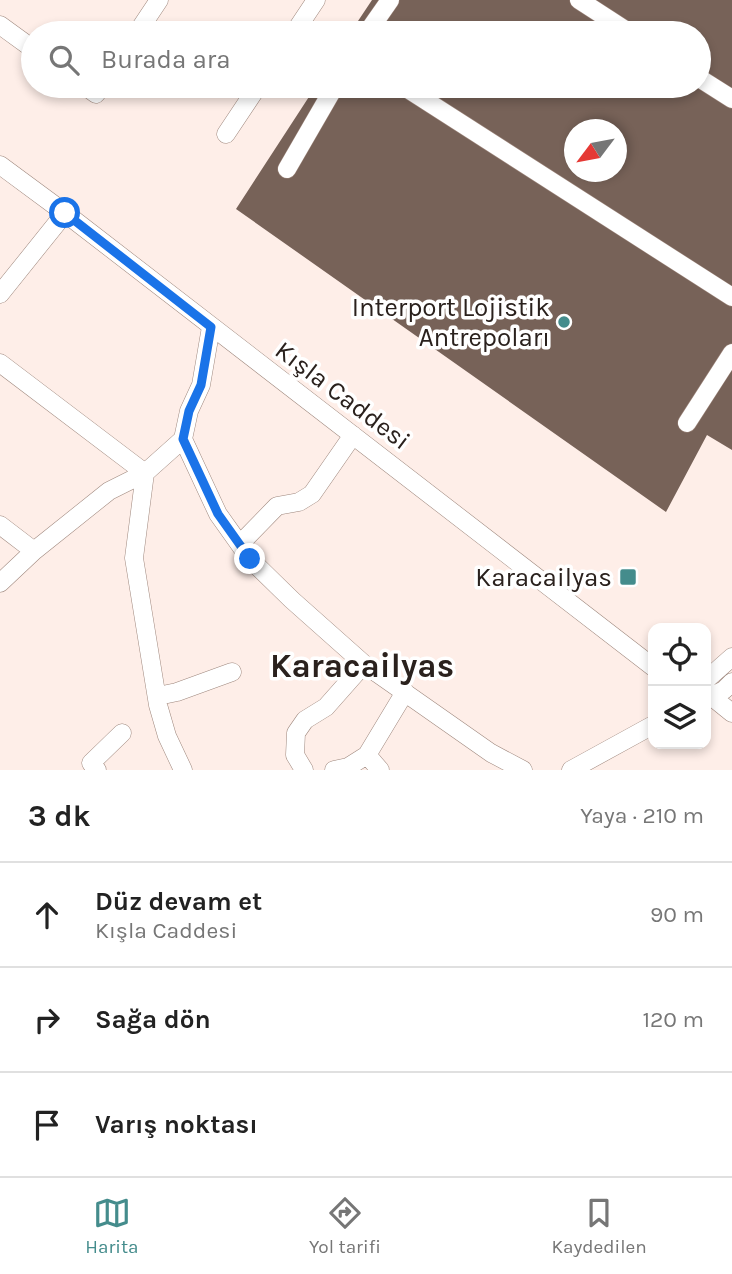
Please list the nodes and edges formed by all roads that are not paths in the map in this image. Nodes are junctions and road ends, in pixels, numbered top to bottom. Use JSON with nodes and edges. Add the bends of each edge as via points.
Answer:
{"nodes":[{"id":1,"x":159,"y":0,"type":"edge"},
{"id":2,"x":316,"y":0,"type":"edge"},
{"id":3,"x":390,"y":0,"type":"edge"},
{"id":4,"x":579,"y":0,"type":"edge"},
{"id":5,"x":145,"y":21,"type":"edge"},
{"id":6,"x":302,"y":21,"type":"edge"},
{"id":7,"x":375,"y":21,"type":"edge"},
{"id":8,"x":611,"y":21,"type":"edge"},
{"id":9,"x":0,"y":25,"type":"edge"},
{"id":10,"x":21,"y":40,"type":"edge"},
{"id":11,"x":711,"y":86,"type":"edge"},
{"id":12,"x":250,"y":98,"type":"edge"},
{"id":13,"x":328,"y":98,"type":"edge"},
{"id":14,"x":422,"y":98,"type":"edge"},
{"id":15,"x":732,"y":99,"type":"edge"},
{"id":16,"x":226,"y":134,"type":"dead end"},
{"id":17,"x":0,"y":165,"type":"edge"},
{"id":18,"x":287,"y":169,"type":"dead end"},
{"id":19,"x":65,"y":213,"type":"junction"},
{"id":20,"x":0,"y":294,"type":"edge"},
{"id":21,"x":732,"y":297,"type":"edge"},
{"id":22,"x":211,"y":327,"type":"junction"},
{"id":23,"x":732,"y":354,"type":"edge"},
{"id":24,"x":0,"y":363,"type":"edge"},
{"id":25,"x":687,"y":423,"type":"dead end"},
{"id":26,"x":353,"y":435,"type":"junction"},
{"id":27,"x":183,"y":439,"type":"junction"},
{"id":28,"x":145,"y":473,"type":"junction"},
{"id":29,"x":0,"y":526,"type":"edge"},
{"id":30,"x":240,"y":544,"type":"junction"},
{"id":31,"x":34,"y":551,"type":"junction"},
{"id":32,"x":0,"y":583,"type":"edge"},
{"id":33,"x":732,"y":657,"type":"edge"},
{"id":34,"x":648,"y":663,"type":"edge"},
{"id":35,"x":364,"y":664,"type":"junction"},
{"id":36,"x":232,"y":672,"type":"dead end"},
{"id":37,"x":732,"y":682,"type":"edge"},
{"id":38,"x":711,"y":687,"type":"edge"},
{"id":39,"x":405,"y":692,"type":"junction"},
{"id":40,"x":711,"y":692,"type":"edge"},
{"id":41,"x":158,"y":696,"type":"junction"},
{"id":42,"x":711,"y":696,"type":"edge"},
{"id":43,"x":732,"y":713,"type":"edge"},
{"id":44,"x":648,"y":727,"type":"edge"},
{"id":45,"x":122,"y":733,"type":"dead end"},
{"id":46,"x":367,"y":755,"type":"junction"},
{"id":47,"x":97,"y":770,"type":"edge"},
{"id":48,"x":183,"y":770,"type":"edge"},
{"id":49,"x":304,"y":770,"type":"edge"},
{"id":50,"x":334,"y":770,"type":"edge"},
{"id":51,"x":380,"y":770,"type":"edge"},
{"id":52,"x":523,"y":770,"type":"edge"},
{"id":53,"x":571,"y":770,"type":"edge"}],
"edges":[{"from":1,"to":5,"type":"street"},
{"from":2,"to":6,"type":"street"},
{"from":3,"to":7,"type":"street"},
{"from":4,"to":8,"type":"street"},
{"from":9,"to":10,"type":"street"},
{"from":11,"to":15,"type":"street"},
{"from":12,"to":16,"type":"street"},
{"from":13,"to":18,"type":"street"},
{"from":14,"to":21,"type":"street"},
{"from":17,"to":19,"type":"street","name":"Kışla Caddesi"},
{"from":19,"to":20,"type":"street"},
{"from":19,"to":22,"type":"street","name":"Kışla Caddesi"},
{"from":22,"to":26,"type":"street","name":"Kışla Caddesi"},
{"from":22,"to":27,"type":"street","via":[[201,385]]},
{"from":23,"to":25,"type":"street"},
{"from":24,"to":28,"type":"street"},
{"from":26,"to":30,"type":"street","via":[[312,494],[277,506]]},
{"from":26,"to":34,"type":"street","name":"Kışla Caddesi"},
{"from":27,"to":28,"type":"street"},
{"from":27,"to":30,"type":"street","via":[[218,514]]},
{"from":28,"to":31,"type":"street","via":[[109,491]]},
{"from":28,"to":41,"type":"street","via":[[134,558]]},
{"from":29,"to":31,"type":"street"},
{"from":30,"to":35,"type":"street","via":[[292,600]]},
{"from":31,"to":32,"type":"street"},
{"from":33,"to":38,"type":"street"},
{"from":35,"to":39,"type":"street"},
{"from":35,"to":49,"type":"street","via":[[296,733],[295,755]]},
{"from":36,"to":41,"type":"street"},
{"from":37,"to":40,"type":"street","via":[[724,690]]},
{"from":39,"to":46,"type":"street"},
{"from":39,"to":52,"type":"street"},
{"from":41,"to":48,"type":"street","via":[[167,736]]},
{"from":42,"to":43,"type":"street"},
{"from":44,"to":53,"type":"street"},
{"from":45,"to":47,"type":"street","via":[[91,763]]},
{"from":46,"to":50,"type":"street"},
{"from":46,"to":51,"type":"street"}]}
